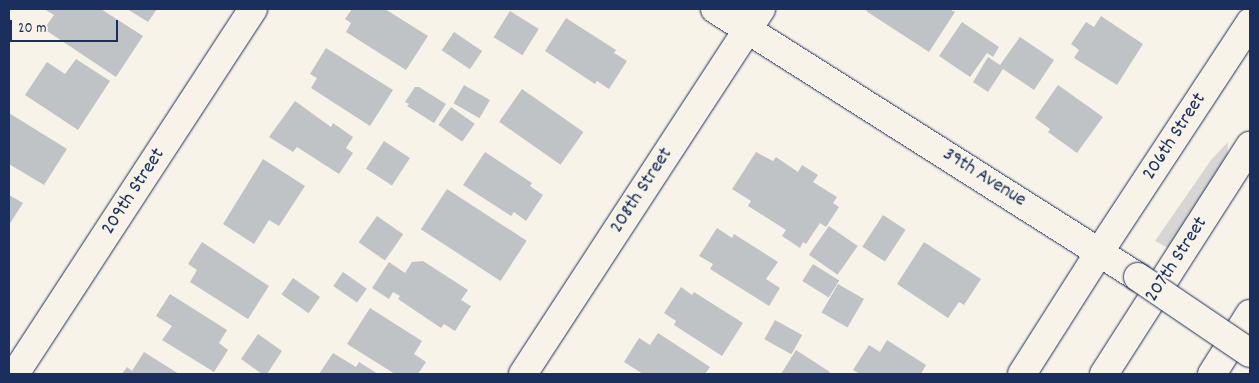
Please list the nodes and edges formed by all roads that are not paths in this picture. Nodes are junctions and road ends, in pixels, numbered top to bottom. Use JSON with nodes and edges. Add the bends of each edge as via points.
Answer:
{"nodes":[{"id":1,"x":253,"y":9,"type":"edge"},
{"id":2,"x":715,"y":9,"type":"edge"},
{"id":3,"x":754,"y":19,"type":"edge"},
{"id":4,"x":1250,"y":23,"type":"edge"},
{"id":5,"x":1250,"y":146,"type":"edge"},
{"id":6,"x":1100,"y":251,"type":"junction"},
{"id":7,"x":1250,"y":314,"type":"edge"},
{"id":8,"x":1250,"y":353,"type":"edge"},
{"id":9,"x":15,"y":374,"type":"edge"},
{"id":10,"x":523,"y":374,"type":"edge"},
{"id":11,"x":1022,"y":374,"type":"edge"},
{"id":12,"x":1104,"y":374,"type":"edge"},
{"id":13,"x":1212,"y":374,"type":"edge"}],
"edges":[{"from":1,"to":9,"type":"main road","name":"209th Street"},
{"from":2,"to":3,"type":"main road","name":"39th Avenue"},
{"from":3,"to":6,"type":"main road","name":"39th Avenue"},
{"from":3,"to":10,"type":"main road","name":"208th Street"},
{"from":4,"to":6,"type":"main road","name":"206th Street"},
{"from":5,"to":12,"type":"main road","name":"207th Street"},
{"from":6,"to":8,"type":"main road","name":"39th Avenue","bridge":true},
{"from":6,"to":11,"type":"main road","name":"206th Street"},
{"from":7,"to":13,"type":"main road"}]}
